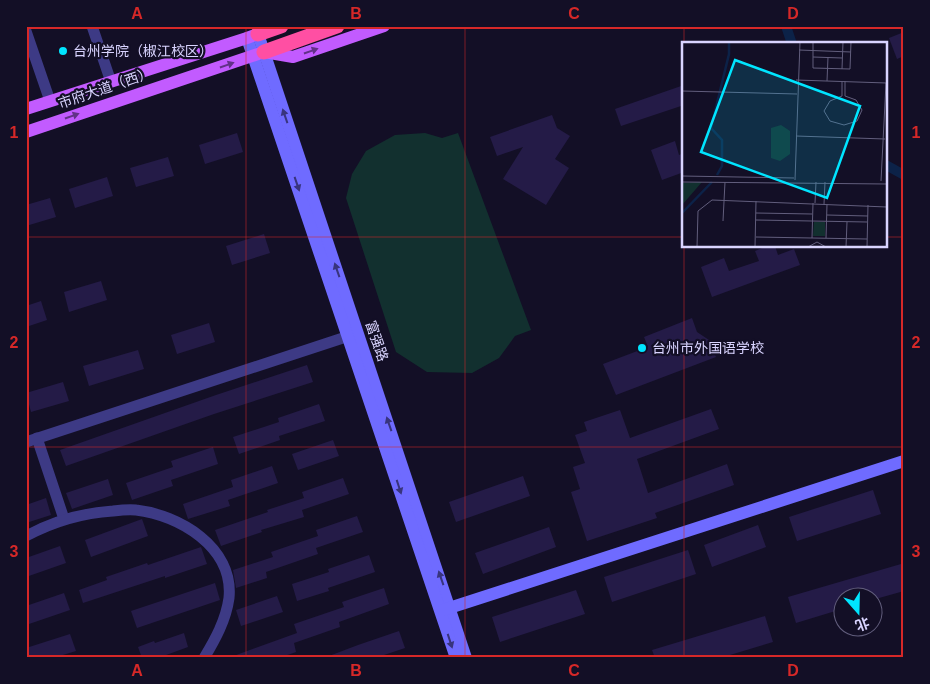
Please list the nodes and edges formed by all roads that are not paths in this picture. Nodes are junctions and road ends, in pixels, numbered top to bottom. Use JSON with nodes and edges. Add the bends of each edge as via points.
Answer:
{"nodes":[{"id":1,"x":92,"y":26,"type":"edge"},
{"id":2,"x":281,"y":26,"type":"edge"},
{"id":3,"x":337,"y":26,"type":"edge"},
{"id":4,"x":384,"y":26,"type":"edge"},
{"id":5,"x":26,"y":31,"type":"edge"},
{"id":6,"x":256,"y":33,"type":"edge"},
{"id":7,"x":258,"y":54,"type":"junction"},
{"id":8,"x":111,"y":82,"type":"junction"},
{"id":9,"x":50,"y":101,"type":"junction"},
{"id":10,"x":26,"y":109,"type":"edge"},
{"id":11,"x":26,"y":132,"type":"edge"},
{"id":12,"x":349,"y":336,"type":"junction"},
{"id":13,"x":32,"y":440,"type":"edge"},
{"id":14,"x":904,"y":461,"type":"edge"},
{"id":15,"x":64,"y":519,"type":"junction"},
{"id":16,"x":26,"y":536,"type":"edge"},
{"id":17,"x":446,"y":609,"type":"junction"},
{"id":18,"x":204,"y":658,"type":"edge"},
{"id":19,"x":456,"y":658,"type":"edge"},
{"id":20,"x":466,"y":658,"type":"edge"}],
"edges":[{"from":1,"to":8,"type":"street"},
{"from":2,"to":6,"type":"highway","name":"市府大道（西）"},
{"from":3,"to":7,"type":"highway","name":"市府大道（西）"},
{"from":7,"to":4,"type":"main road","one_way":true,"via":[[293,57]]},
{"from":5,"to":9,"type":"street"},
{"from":6,"to":7,"type":"main road","name":"富强路"},
{"from":6,"to":8,"type":"main road","name":"市府大道（西）"},
{"from":11,"to":7,"type":"main road","name":"市府大道（西）","one_way":true},
{"from":7,"to":12,"type":"main road","name":"富强路","one_way":true},
{"from":17,"to":7,"type":"main road","name":"富强路","one_way":true},
{"from":8,"to":9,"type":"main road","name":"市府大道（西）"},
{"from":9,"to":10,"type":"main road","name":"市府大道（西）"},
{"from":12,"to":13,"type":"street"},
{"from":12,"to":17,"type":"main road","name":"富强路","one_way":true},
{"from":13,"to":15,"type":"street"},
{"from":14,"to":17,"type":"main road"},
{"from":15,"to":16,"type":"street"},
{"from":15,"to":18,"type":"street","via":[[134,509],[162,515],[198,534],[223,565],[229,597],[223,622]]},
{"from":17,"to":19,"type":"main road","name":"富强路","one_way":true},
{"from":17,"to":20,"type":"main road","name":"富强路"}]}
